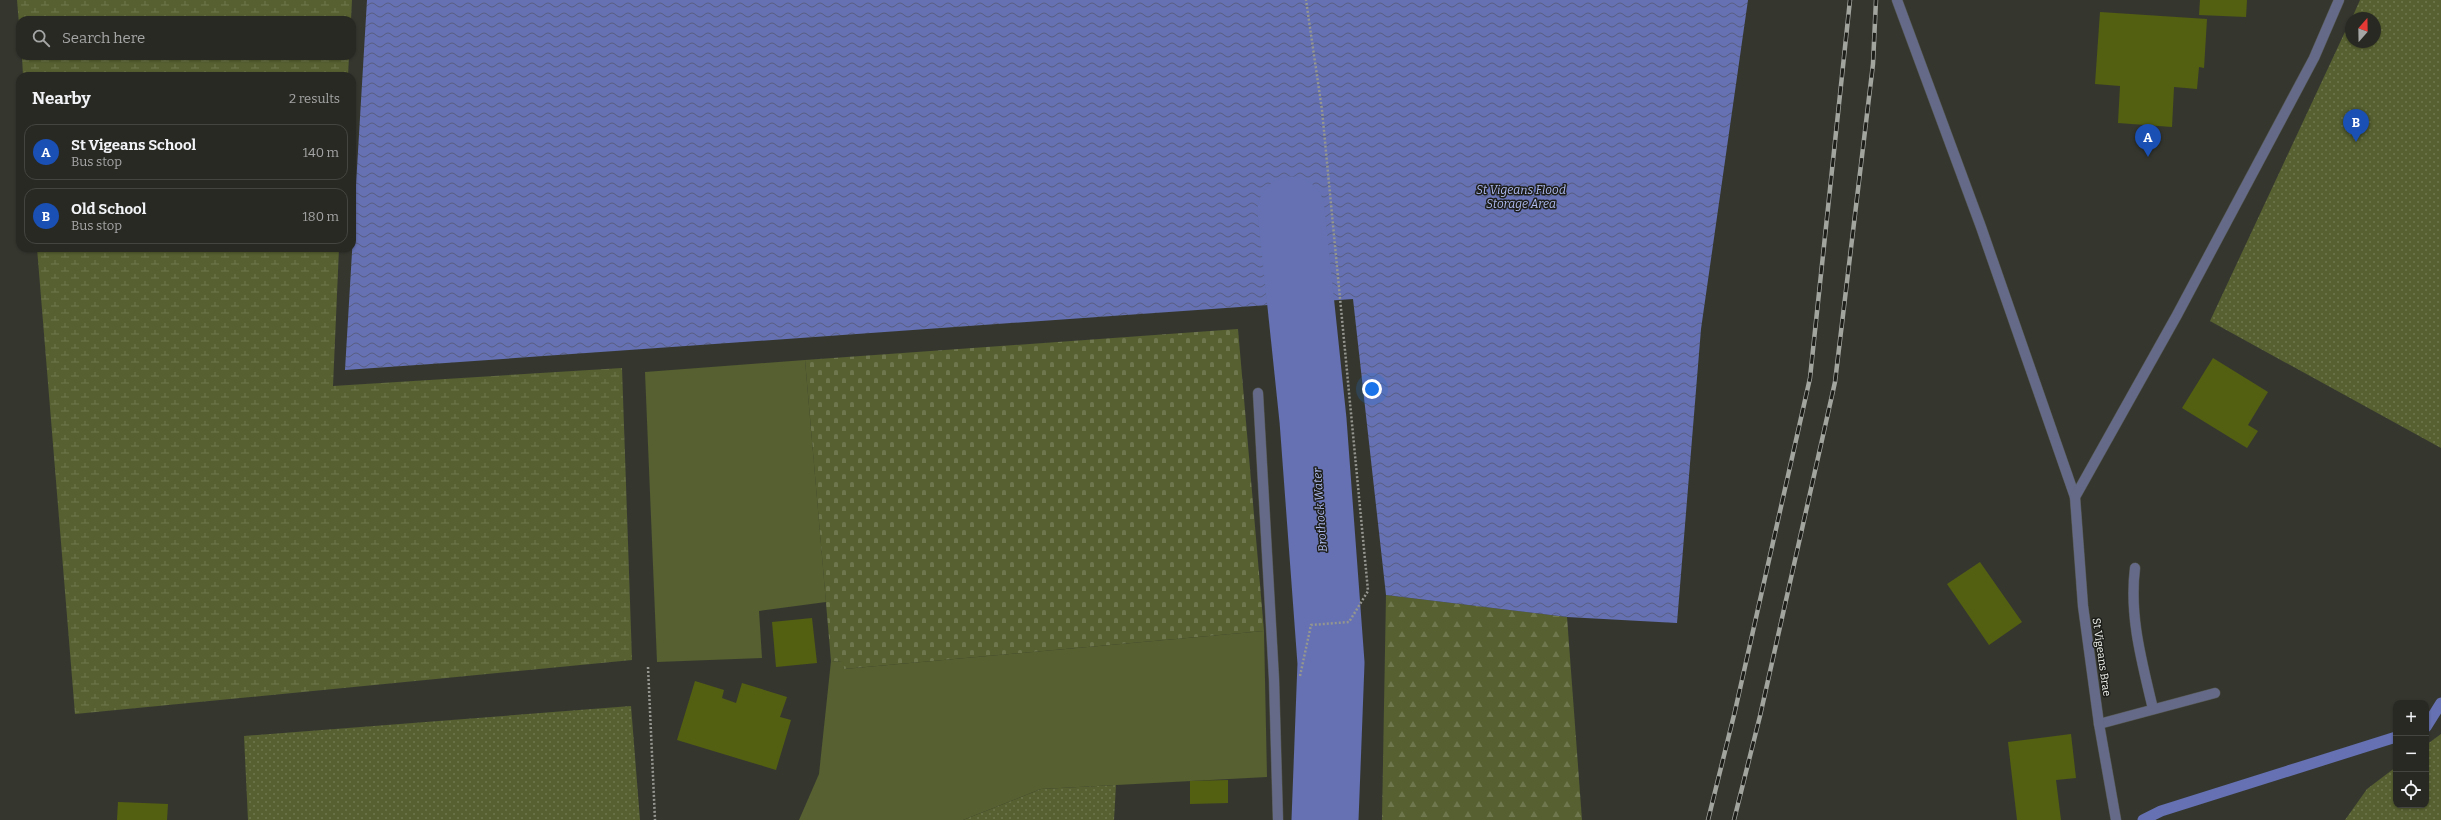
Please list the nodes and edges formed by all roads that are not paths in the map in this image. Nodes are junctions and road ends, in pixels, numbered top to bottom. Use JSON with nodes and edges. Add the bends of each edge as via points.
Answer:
{"nodes":[{"id":1,"x":1897,"y":0,"type":"edge"},
{"id":2,"x":2339,"y":0,"type":"edge"},
{"id":3,"x":1258,"y":393,"type":"dead end"},
{"id":4,"x":2075,"y":497,"type":"junction"},
{"id":5,"x":2135,"y":568,"type":"dead end"},
{"id":6,"x":2215,"y":693,"type":"dead end"},
{"id":7,"x":2153,"y":709,"type":"junction"},
{"id":8,"x":2099,"y":724,"type":"junction"},
{"id":9,"x":1278,"y":820,"type":"edge"},
{"id":10,"x":2116,"y":820,"type":"edge"}],
"edges":[{"from":1,"to":4,"type":"street","name":"St Vigeans Brae","via":[[1981,227]]},
{"from":2,"to":4,"type":"street","via":[[2314,58],[2233,211]]},
{"from":3,"to":9,"type":"street","via":[[1274,679]]},
{"from":4,"to":8,"type":"street","name":"St Vigeans Brae","via":[[2083,606]]},
{"from":5,"to":7,"type":"street","via":[[2132,592],[2136,633]]},
{"from":6,"to":7,"type":"street"},
{"from":7,"to":8,"type":"street"},
{"from":8,"to":10,"type":"street","name":"St Vigeans Brae"}]}
